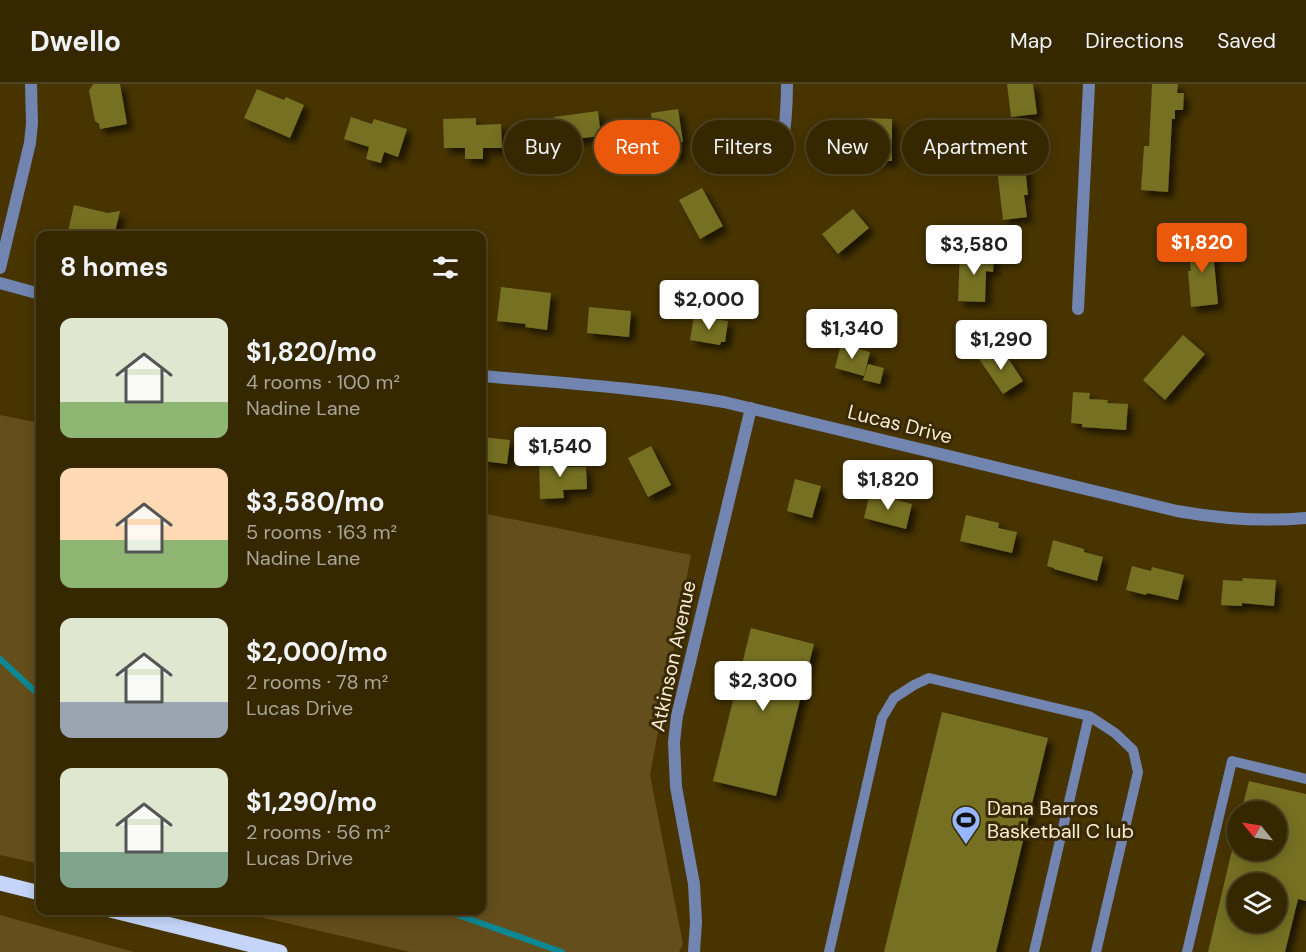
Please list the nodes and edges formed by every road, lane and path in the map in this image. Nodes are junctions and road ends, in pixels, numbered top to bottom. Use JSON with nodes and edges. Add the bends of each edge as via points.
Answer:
{"nodes":[{"id":1,"x":31,"y":84,"type":"edge"},
{"id":2,"x":787,"y":84,"type":"edge"},
{"id":3,"x":1089,"y":84,"type":"edge"},
{"id":4,"x":786,"y":120,"type":"edge"},
{"id":5,"x":0,"y":268,"type":"edge"},
{"id":6,"x":0,"y":283,"type":"edge"},
{"id":7,"x":36,"y":293,"type":"edge"},
{"id":8,"x":1078,"y":309,"type":"dead end"},
{"id":9,"x":486,"y":376,"type":"edge"},
{"id":10,"x":751,"y":408,"type":"junction"},
{"id":11,"x":1306,"y":518,"type":"edge"},
{"id":12,"x":1089,"y":716,"type":"junction"},
{"id":13,"x":1306,"y":779,"type":"edge"},
{"id":14,"x":0,"y":884,"type":"edge"},
{"id":15,"x":36,"y":892,"type":"edge"},
{"id":16,"x":130,"y":915,"type":"edge"},
{"id":17,"x":280,"y":952,"type":"edge"},
{"id":18,"x":694,"y":952,"type":"edge"},
{"id":19,"x":829,"y":952,"type":"edge"},
{"id":20,"x":1034,"y":952,"type":"edge"},
{"id":21,"x":1096,"y":952,"type":"edge"},
{"id":22,"x":1186,"y":952,"type":"edge"}],
"edges":[{"from":1,"to":5,"type":"street","via":[[30,143]]},
{"from":2,"to":4,"type":"street"},
{"from":3,"to":8,"type":"street"},
{"from":6,"to":7,"type":"street"},
{"from":9,"to":10,"type":"street","name":"Lucas Drive","via":[[689,396]]},
{"from":10,"to":11,"type":"street","name":"Lucas Drive","via":[[1177,511],[1260,521]]},
{"from":10,"to":18,"type":"street","name":"Atkinson Avenue","via":[[682,693],[674,742],[676,787],[694,884]]},
{"from":12,"to":19,"type":"lane","via":[[929,678],[894,698],[882,718]]},
{"from":12,"to":20,"type":"lane"},
{"from":12,"to":21,"type":"lane","via":[[1133,750],[1137,772]]},
{"from":13,"to":22,"type":"lane","via":[[1232,761]]},
{"from":14,"to":15,"type":"main road"},
{"from":16,"to":17,"type":"main road"}]}
